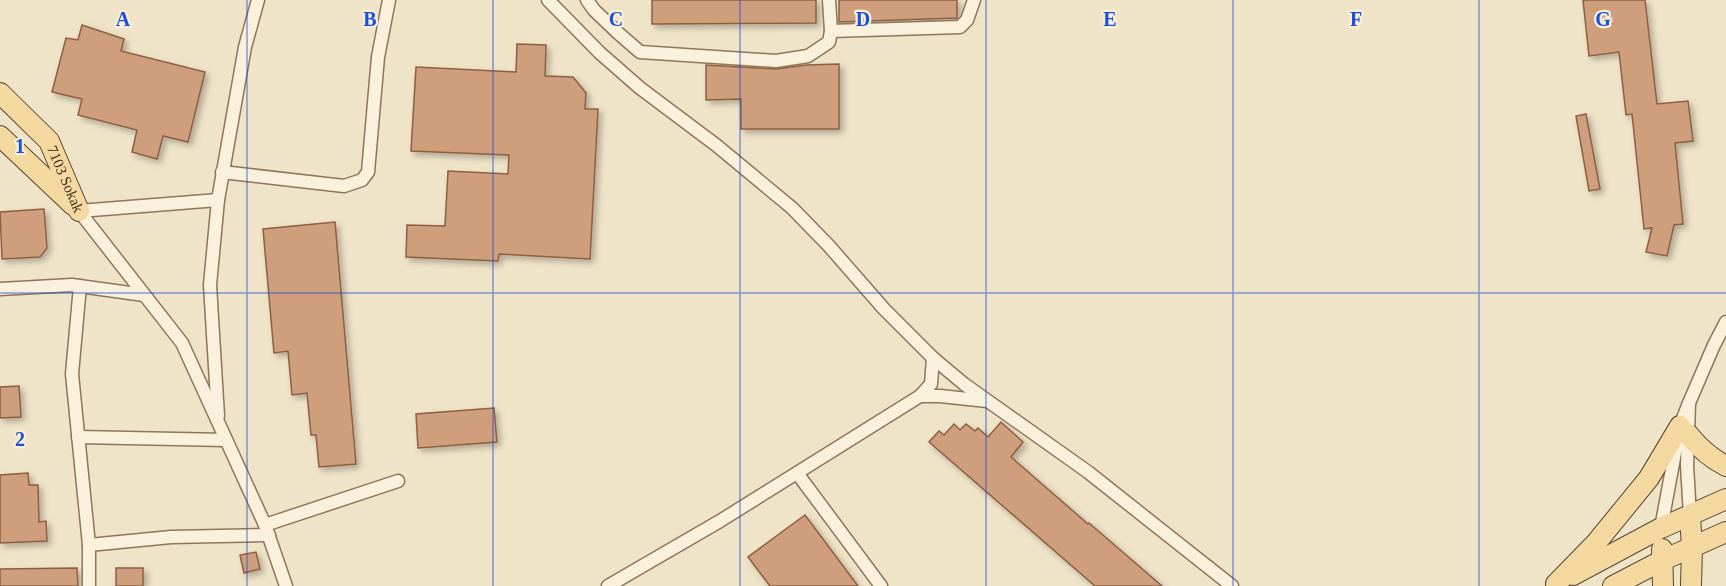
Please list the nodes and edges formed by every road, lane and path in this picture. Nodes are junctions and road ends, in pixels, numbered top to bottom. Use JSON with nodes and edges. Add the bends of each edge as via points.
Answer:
{"nodes":[{"id":1,"x":258,"y":0,"type":"edge"},
{"id":2,"x":389,"y":0,"type":"edge"},
{"id":3,"x":548,"y":0,"type":"edge"},
{"id":4,"x":586,"y":0,"type":"edge"},
{"id":5,"x":829,"y":0,"type":"edge"},
{"id":6,"x":974,"y":0,"type":"edge"},
{"id":7,"x":831,"y":31,"type":"junction"},
{"id":8,"x":0,"y":93,"type":"edge"},
{"id":9,"x":0,"y":136,"type":"edge"},
{"id":10,"x":222,"y":172,"type":"junction"},
{"id":11,"x":218,"y":200,"type":"junction"},
{"id":12,"x":79,"y":211,"type":"junction"},
{"id":13,"x":80,"y":286,"type":"junction"},
{"id":14,"x":0,"y":289,"type":"edge"},
{"id":15,"x":144,"y":295,"type":"junction"},
{"id":16,"x":1726,"y":322,"type":"edge"},
{"id":17,"x":933,"y":358,"type":"junction"},
{"id":18,"x":920,"y":396,"type":"junction"},
{"id":19,"x":988,"y":401,"type":"junction"},
{"id":20,"x":219,"y":423,"type":"junction"},
{"id":21,"x":1684,"y":430,"type":"junction"},
{"id":22,"x":78,"y":437,"type":"junction"},
{"id":23,"x":226,"y":440,"type":"junction"},
{"id":24,"x":1726,"y":466,"type":"edge"},
{"id":25,"x":797,"y":473,"type":"junction"},
{"id":26,"x":398,"y":481,"type":"dead end"},
{"id":27,"x":1726,"y":499,"type":"edge"},
{"id":28,"x":1690,"y":516,"type":"junction"},
{"id":29,"x":1661,"y":528,"type":"junction"},
{"id":30,"x":267,"y":530,"type":"junction"},
{"id":31,"x":1726,"y":532,"type":"edge"},
{"id":32,"x":88,"y":545,"type":"junction"},
{"id":33,"x":1692,"y":547,"type":"junction"},
{"id":34,"x":1663,"y":560,"type":"junction"},
{"id":35,"x":1554,"y":585,"type":"edge"},
{"id":36,"x":89,"y":586,"type":"edge"},
{"id":37,"x":286,"y":586,"type":"edge"},
{"id":38,"x":608,"y":586,"type":"edge"},
{"id":39,"x":881,"y":586,"type":"edge"},
{"id":40,"x":1232,"y":586,"type":"edge"},
{"id":41,"x":1613,"y":586,"type":"edge"},
{"id":42,"x":1664,"y":586,"type":"edge"},
{"id":43,"x":1690,"y":586,"type":"edge"}],
"edges":[{"from":1,"to":10,"type":"street","via":[[245,47]]},
{"from":2,"to":10,"type":"street","via":[[378,57],[368,172],[362,180],[344,186]]},
{"from":3,"to":17,"type":"street","via":[[640,88],[792,208]]},
{"from":4,"to":7,"type":"street","via":[[640,52],[796,59],[819,50],[829,42]]},
{"from":5,"to":7,"type":"street"},
{"from":6,"to":7,"type":"street","via":[[968,20],[960,27]]},
{"from":8,"to":12,"type":"main road","name":"7103 Sokak","via":[[49,141]]},
{"from":9,"to":12,"type":"main road","name":"7103 Sokak"},
{"from":10,"to":11,"type":"street"},
{"from":11,"to":12,"type":"street"},
{"from":11,"to":20,"type":"street","via":[[210,285]]},
{"from":12,"to":15,"type":"street"},
{"from":13,"to":14,"type":"street"},
{"from":13,"to":15,"type":"street"},
{"from":13,"to":22,"type":"street","via":[[72,374]]},
{"from":15,"to":20,"type":"street","via":[[182,343]]},
{"from":16,"to":21,"type":"street","via":[[1689,404]]},
{"from":17,"to":18,"type":"street","via":[[931,384]]},
{"from":17,"to":19,"type":"street"},
{"from":18,"to":19,"type":"street"},
{"from":18,"to":25,"type":"street"},
{"from":19,"to":40,"type":"street","via":[[1088,472]]},
{"from":20,"to":23,"type":"street"},
{"from":21,"to":24,"type":"main road","via":[[1713,460]]},
{"from":21,"to":28,"type":"street"},
{"from":21,"to":29,"type":"street"},
{"from":21,"to":35,"type":"main road","via":[[1596,543]]},
{"from":22,"to":23,"type":"street"},
{"from":22,"to":32,"type":"street"},
{"from":23,"to":30,"type":"street"},
{"from":25,"to":38,"type":"street"},
{"from":25,"to":39,"type":"street"},
{"from":26,"to":30,"type":"street"},
{"from":27,"to":28,"type":"main road"},
{"from":28,"to":29,"type":"main road"},
{"from":28,"to":33,"type":"main road"},
{"from":29,"to":34,"type":"main road"},
{"from":29,"to":35,"type":"main road"},
{"from":30,"to":32,"type":"street"},
{"from":30,"to":37,"type":"street"},
{"from":31,"to":33,"type":"main road"},
{"from":32,"to":36,"type":"street"},
{"from":33,"to":34,"type":"main road"},
{"from":33,"to":43,"type":"main road"},
{"from":34,"to":41,"type":"main road"},
{"from":34,"to":42,"type":"main road"}]}
